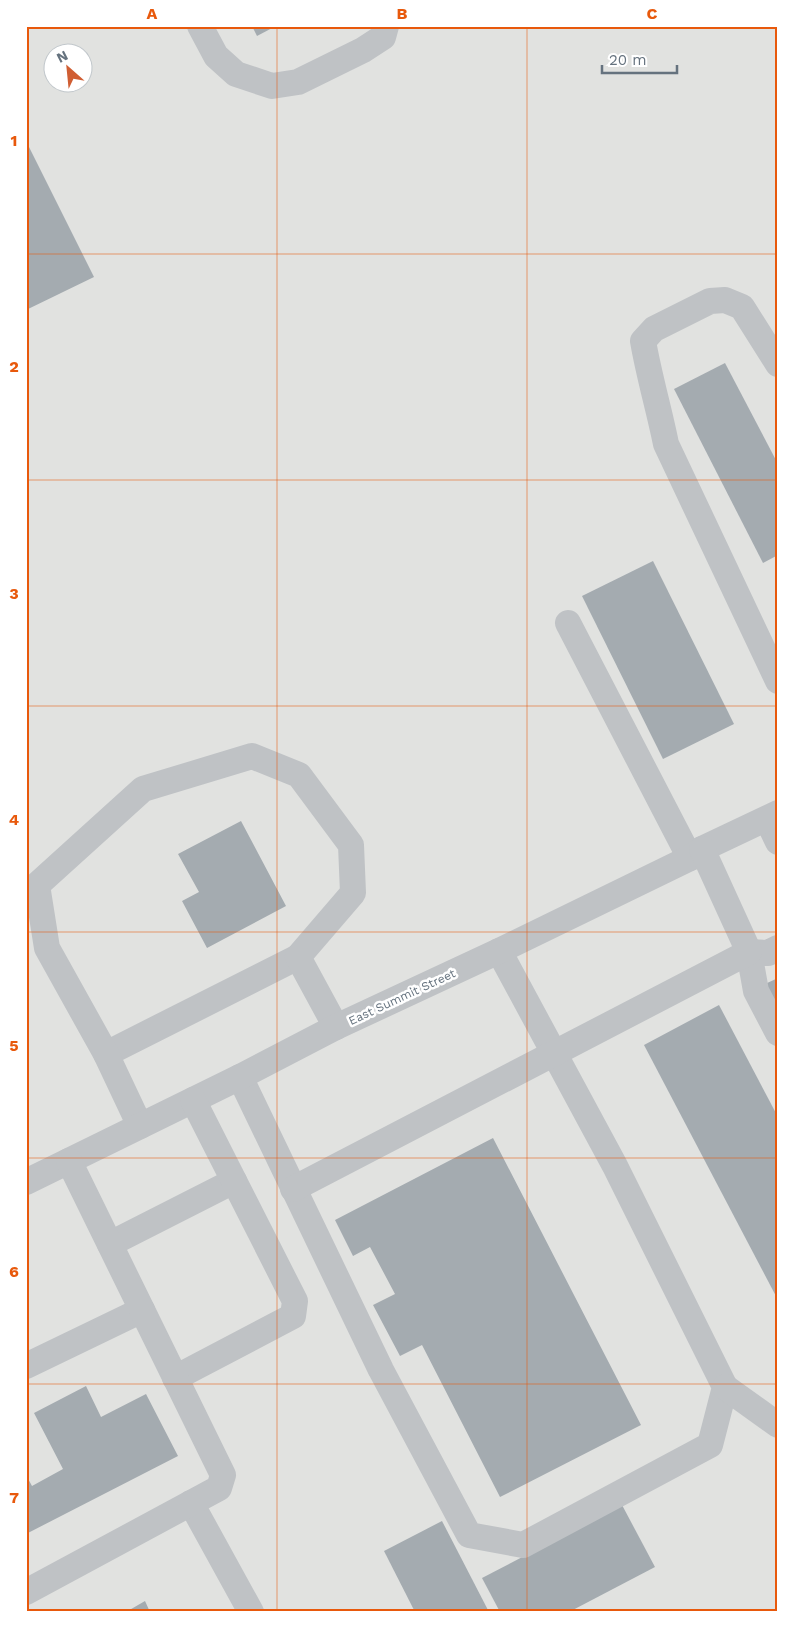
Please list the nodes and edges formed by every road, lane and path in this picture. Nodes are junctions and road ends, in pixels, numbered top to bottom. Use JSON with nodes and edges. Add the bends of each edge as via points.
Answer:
{"nodes":[{"id":1,"x":200,"y":26,"type":"edge"},
{"id":2,"x":386,"y":26,"type":"edge"},
{"id":3,"x":778,"y":364,"type":"edge"},
{"id":4,"x":568,"y":623,"type":"dead end"},
{"id":5,"x":768,"y":635,"type":"edge"},
{"id":6,"x":778,"y":681,"type":"edge"},
{"id":7,"x":772,"y":816,"type":"edge"},
{"id":8,"x":778,"y":842,"type":"edge"},
{"id":9,"x":696,"y":853,"type":"junction"},
{"id":10,"x":32,"y":897,"type":"edge"},
{"id":11,"x":778,"y":948,"type":"edge"},
{"id":12,"x":500,"y":951,"type":"junction"},
{"id":13,"x":749,"y":952,"type":"junction"},
{"id":14,"x":298,"y":958,"type":"junction"},
{"id":15,"x":336,"y":1027,"type":"junction"},
{"id":16,"x":778,"y":1033,"type":"edge"},
{"id":17,"x":106,"y":1054,"type":"junction"},
{"id":18,"x":555,"y":1054,"type":"junction"},
{"id":19,"x":240,"y":1077,"type":"junction"},
{"id":20,"x":193,"y":1100,"type":"junction"},
{"id":21,"x":140,"y":1126,"type":"junction"},
{"id":22,"x":69,"y":1161,"type":"junction"},
{"id":23,"x":26,"y":1182,"type":"edge"},
{"id":24,"x":234,"y":1182,"type":"junction"},
{"id":25,"x":293,"y":1189,"type":"junction"},
{"id":26,"x":110,"y":1244,"type":"junction"},
{"id":27,"x":142,"y":1310,"type":"junction"},
{"id":28,"x":26,"y":1366,"type":"edge"},
{"id":29,"x":175,"y":1378,"type":"junction"},
{"id":30,"x":724,"y":1387,"type":"junction"},
{"id":31,"x":778,"y":1425,"type":"edge"},
{"id":32,"x":191,"y":1503,"type":"junction"},
{"id":33,"x":26,"y":1592,"type":"edge"},
{"id":34,"x":251,"y":1612,"type":"edge"}],
"edges":[{"from":1,"to":2,"type":"street","via":[[216,56],[236,74],[272,86],[298,82],[363,50],[383,37]]},
{"from":3,"to":5,"type":"street","via":[[742,307],[725,300],[710,300],[654,328],[643,341],[666,444]]},
{"from":4,"to":9,"type":"street"},
{"from":5,"to":6,"type":"street"},
{"from":7,"to":8,"type":"street"},
{"from":7,"to":9,"type":"street","name":"East Summit Street"},
{"from":9,"to":12,"type":"street","name":"East Summit Street"},
{"from":9,"to":13,"type":"street"},
{"from":10,"to":14,"type":"street","via":[[37,885],[143,789],[252,756],[299,775],[351,845],[353,893]]},
{"from":10,"to":17,"type":"street","via":[[47,948]]},
{"from":11,"to":13,"type":"street","via":[[768,954]]},
{"from":12,"to":15,"type":"street","name":"East Summit Street"},
{"from":12,"to":18,"type":"street"},
{"from":13,"to":16,"type":"street","via":[[756,991]]},
{"from":13,"to":18,"type":"street"},
{"from":14,"to":15,"type":"street"},
{"from":14,"to":17,"type":"street"},
{"from":15,"to":19,"type":"street","name":"East Summit Street"},
{"from":17,"to":21,"type":"street"},
{"from":18,"to":25,"type":"street"},
{"from":18,"to":30,"type":"street","via":[[615,1166]]},
{"from":19,"to":20,"type":"street","name":"East Summit Street"},
{"from":19,"to":25,"type":"street"},
{"from":20,"to":21,"type":"street","name":"East Summit Street"},
{"from":20,"to":24,"type":"street"},
{"from":21,"to":22,"type":"street","name":"East Summit Street"},
{"from":22,"to":23,"type":"street","name":"East Summit Street"},
{"from":22,"to":26,"type":"street"},
{"from":24,"to":26,"type":"street"},
{"from":24,"to":29,"type":"street","via":[[295,1301],[293,1316]]},
{"from":25,"to":30,"type":"street","via":[[381,1370],[469,1535],[523,1546],[710,1445]]},
{"from":26,"to":27,"type":"street"},
{"from":27,"to":28,"type":"street"},
{"from":27,"to":29,"type":"street"},
{"from":29,"to":32,"type":"street","via":[[223,1475],[220,1488]]},
{"from":30,"to":31,"type":"street"},
{"from":32,"to":33,"type":"street"},
{"from":32,"to":34,"type":"street"}]}
